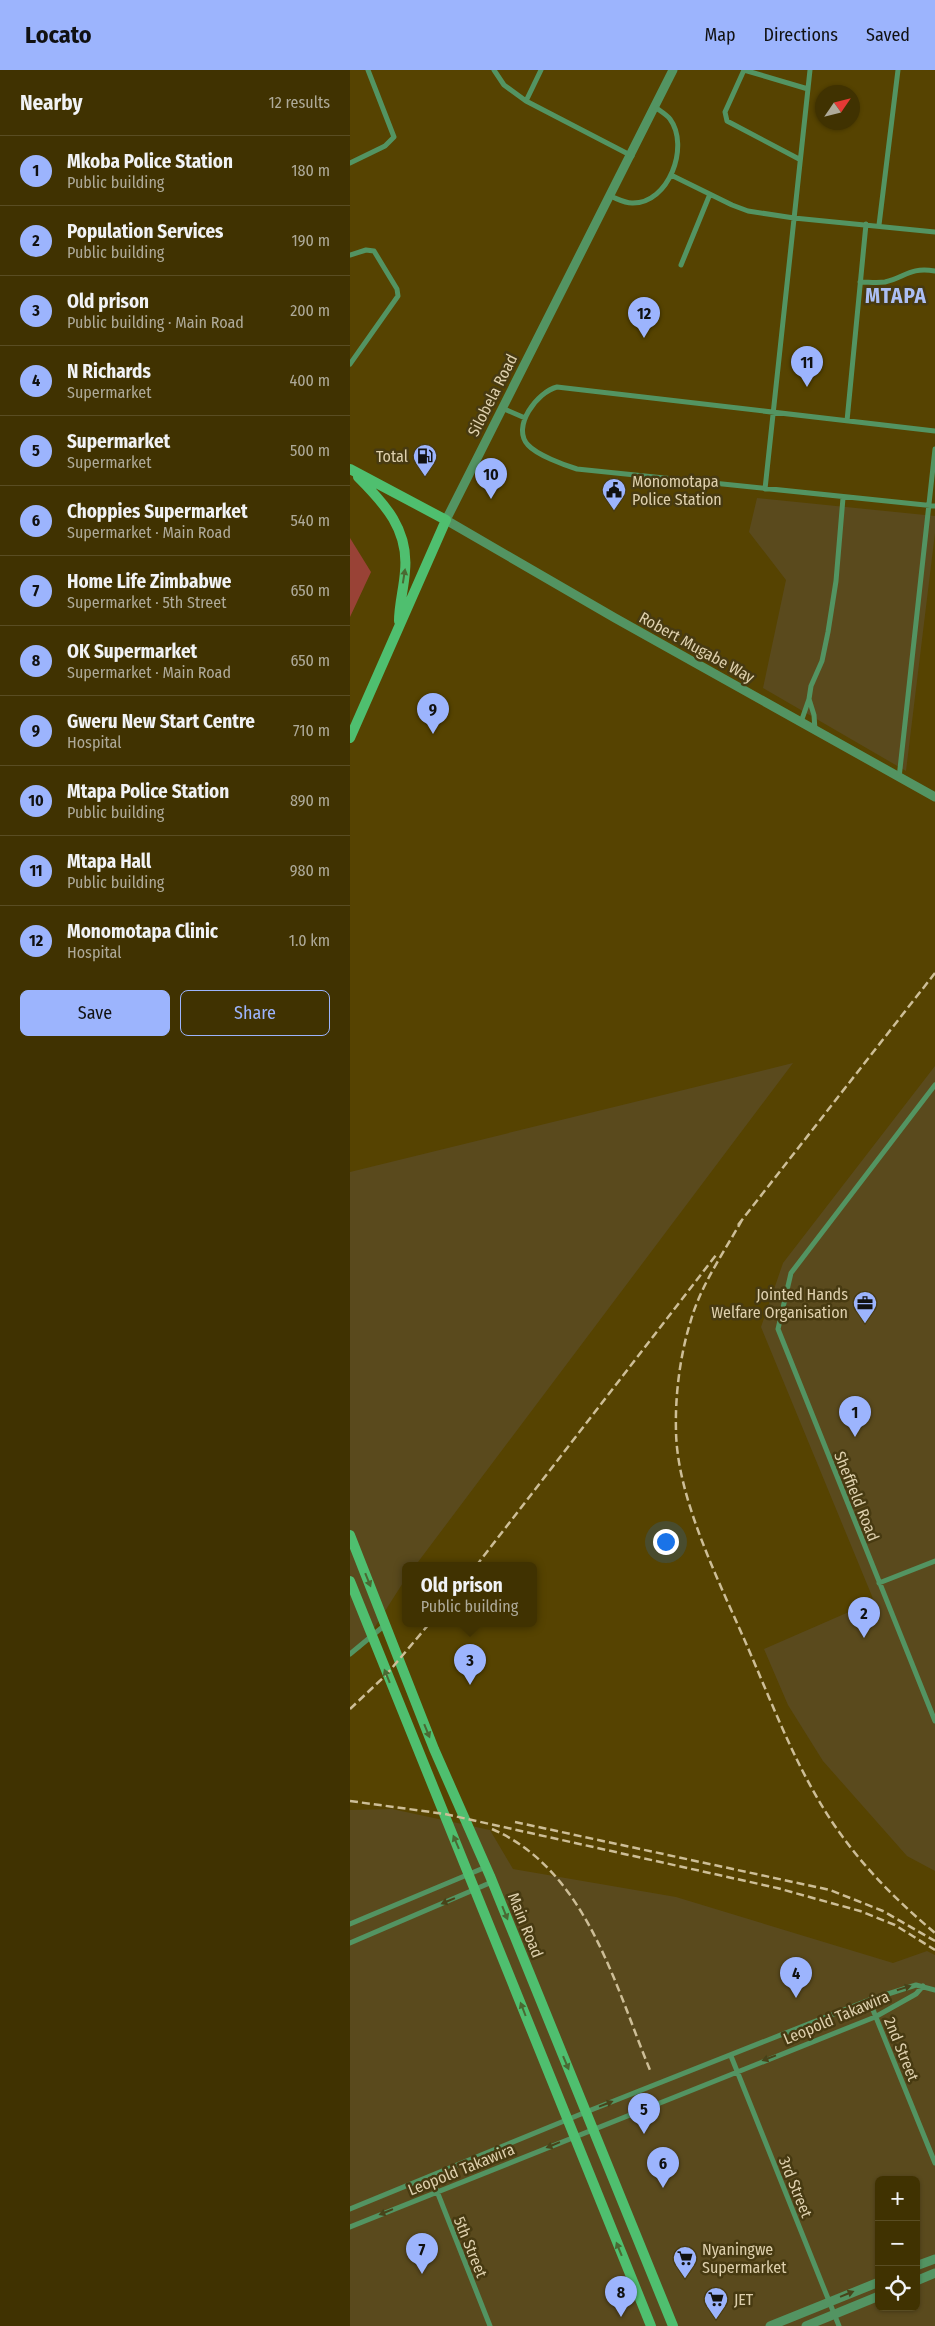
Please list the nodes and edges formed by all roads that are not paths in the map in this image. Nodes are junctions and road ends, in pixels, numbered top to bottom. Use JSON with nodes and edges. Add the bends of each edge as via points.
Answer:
{"nodes":[{"id":1,"x":368,"y":70,"type":"edge"},
{"id":2,"x":494,"y":70,"type":"edge"},
{"id":3,"x":541,"y":70,"type":"edge"},
{"id":4,"x":674,"y":70,"type":"edge"},
{"id":5,"x":744,"y":70,"type":"edge"},
{"id":6,"x":810,"y":70,"type":"edge"},
{"id":7,"x":898,"y":70,"type":"edge"},
{"id":8,"x":808,"y":89,"type":"junction"},
{"id":9,"x":526,"y":101,"type":"junction"},
{"id":10,"x":655,"y":107,"type":"junction"},
{"id":11,"x":632,"y":156,"type":"junction"},
{"id":12,"x":799,"y":159,"type":"junction"},
{"id":13,"x":350,"y":163,"type":"edge"},
{"id":14,"x":671,"y":175,"type":"junction"},
{"id":15,"x":710,"y":194,"type":"junction"},
{"id":16,"x":610,"y":196,"type":"junction"},
{"id":17,"x":794,"y":218,"type":"junction"},
{"id":18,"x":866,"y":224,"type":"junction"},
{"id":19,"x":879,"y":225,"type":"junction"},
{"id":20,"x":935,"y":232,"type":"edge"},
{"id":21,"x":350,"y":255,"type":"edge"},
{"id":22,"x":681,"y":265,"type":"dead end"},
{"id":23,"x":935,"y":271,"type":"edge"},
{"id":24,"x":860,"y":282,"type":"junction"},
{"id":25,"x":350,"y":364,"type":"edge"},
{"id":26,"x":502,"y":408,"type":"junction"},
{"id":27,"x":774,"y":412,"type":"junction"},
{"id":28,"x":525,"y":418,"type":"junction"},
{"id":29,"x":847,"y":421,"type":"junction"},
{"id":30,"x":935,"y":431,"type":"edge"},
{"id":31,"x":935,"y":449,"type":"edge"},
{"id":32,"x":350,"y":469,"type":"edge"},
{"id":33,"x":766,"y":489,"type":"junction"},
{"id":34,"x":843,"y":498,"type":"junction"},
{"id":35,"x":929,"y":506,"type":"junction"},
{"id":36,"x":935,"y":506,"type":"edge"},
{"id":37,"x":446,"y":520,"type":"junction"},
{"id":38,"x":399,"y":624,"type":"junction"},
{"id":39,"x":809,"y":699,"type":"junction"},
{"id":40,"x":801,"y":722,"type":"junction"},
{"id":41,"x":816,"y":731,"type":"junction"},
{"id":42,"x":350,"y":738,"type":"edge"},
{"id":43,"x":899,"y":778,"type":"junction"},
{"id":44,"x":935,"y":798,"type":"edge"},
{"id":45,"x":935,"y":1085,"type":"edge"},
{"id":46,"x":350,"y":1535,"type":"edge"},
{"id":47,"x":935,"y":1562,"type":"edge"},
{"id":48,"x":350,"y":1581,"type":"edge"},
{"id":49,"x":879,"y":1583,"type":"junction"},
{"id":50,"x":385,"y":1624,"type":"junction"},
{"id":51,"x":371,"y":1636,"type":"junction"},
{"id":52,"x":350,"y":1654,"type":"edge"},
{"id":53,"x":935,"y":1721,"type":"edge"},
{"id":54,"x":486,"y":1867,"type":"junction"},
{"id":55,"x":470,"y":1873,"type":"junction"},
{"id":56,"x":492,"y":1882,"type":"junction"},
{"id":57,"x":476,"y":1889,"type":"junction"},
{"id":58,"x":350,"y":1924,"type":"edge"},
{"id":59,"x":350,"y":1943,"type":"edge"},
{"id":60,"x":923,"y":1986,"type":"junction"},
{"id":61,"x":534,"y":1987,"type":"junction"},
{"id":62,"x":935,"y":1990,"type":"edge"},
{"id":63,"x":517,"y":1992,"type":"junction"},
{"id":64,"x":869,"y":2000,"type":"junction"},
{"id":65,"x":875,"y":2017,"type":"junction"},
{"id":66,"x":730,"y":2056,"type":"junction"},
{"id":67,"x":736,"y":2071,"type":"junction"},
{"id":68,"x":586,"y":2112,"type":"junction"},
{"id":69,"x":567,"y":2120,"type":"junction"},
{"id":70,"x":592,"y":2129,"type":"junction"},
{"id":71,"x":574,"y":2137,"type":"junction"},
{"id":72,"x":935,"y":2163,"type":"edge"},
{"id":73,"x":431,"y":2176,"type":"junction"},
{"id":74,"x":436,"y":2192,"type":"junction"},
{"id":75,"x":350,"y":2209,"type":"edge"},
{"id":76,"x":350,"y":2227,"type":"edge"},
{"id":77,"x":935,"y":2258,"type":"edge"},
{"id":78,"x":920,"y":2264,"type":"edge"},
{"id":79,"x":935,"y":2273,"type":"edge"},
{"id":80,"x":920,"y":2279,"type":"edge"},
{"id":81,"x":875,"y":2284,"type":"edge"},
{"id":82,"x":875,"y":2298,"type":"edge"},
{"id":83,"x":830,"y":2302,"type":"junction"},
{"id":84,"x":834,"y":2315,"type":"junction"},
{"id":85,"x":490,"y":2326,"type":"edge"},
{"id":86,"x":651,"y":2326,"type":"edge"},
{"id":87,"x":673,"y":2326,"type":"edge"},
{"id":88,"x":770,"y":2326,"type":"edge"},
{"id":89,"x":806,"y":2326,"type":"edge"},
{"id":90,"x":839,"y":2326,"type":"edge"}],
"edges":[{"from":1,"to":13,"type":"street","via":[[394,137],[385,146]]},
{"from":2,"to":9,"type":"street","via":[[510,91]]},
{"from":3,"to":9,"type":"street"},
{"from":4,"to":10,"type":"street","name":"Silobela Road"},
{"from":5,"to":8,"type":"street"},
{"from":5,"to":12,"type":"street","via":[[725,112],[727,121]]},
{"from":6,"to":8,"type":"street"},
{"from":7,"to":19,"type":"street"},
{"from":8,"to":12,"type":"street"},
{"from":9,"to":11,"type":"street"},
{"from":10,"to":11,"type":"street","name":"Silobela Road"},
{"from":10,"to":14,"type":"street","via":[[671,120],[676,136],[678,154]]},
{"from":11,"to":16,"type":"street","name":"Silobela Road"},
{"from":12,"to":17,"type":"street"},
{"from":14,"to":15,"type":"street"},
{"from":14,"to":16,"type":"street","via":[[649,200],[632,203]]},
{"from":15,"to":17,"type":"street","via":[[748,211]]},
{"from":15,"to":22,"type":"street"},
{"from":16,"to":26,"type":"street","name":"Silobela Road"},
{"from":17,"to":18,"type":"street"},
{"from":17,"to":27,"type":"street"},
{"from":18,"to":19,"type":"street"},
{"from":18,"to":24,"type":"street"},
{"from":19,"to":20,"type":"street"},
{"from":21,"to":25,"type":"street","via":[[374,251],[398,296]]},
{"from":23,"to":24,"type":"street","via":[[922,269],[884,282]]},
{"from":24,"to":29,"type":"street"},
{"from":26,"to":28,"type":"street"},
{"from":26,"to":37,"type":"street","name":"Silobela Road"},
{"from":27,"to":28,"type":"street","via":[[557,387],[547,389],[539,396]]},
{"from":27,"to":29,"type":"street"},
{"from":27,"to":33,"type":"street"},
{"from":28,"to":33,"type":"street","via":[[523,438],[527,445],[566,466]]},
{"from":29,"to":30,"type":"street"},
{"from":31,"to":35,"type":"street"},
{"from":32,"to":37,"type":"main road"},
{"from":38,"to":32,"type":"main road","one_way":true,"via":[[406,571],[401,531],[390,511]]},
{"from":33,"to":34,"type":"street"},
{"from":34,"to":35,"type":"street"},
{"from":34,"to":39,"type":"street","via":[[828,632],[822,661],[810,686]]},
{"from":35,"to":36,"type":"street"},
{"from":35,"to":43,"type":"street"},
{"from":37,"to":38,"type":"main road","name":"Silobela Road"},
{"from":37,"to":40,"type":"street","name":"Robert Mugabe Way"},
{"from":38,"to":42,"type":"main road","name":"Silobela Road"},
{"from":39,"to":40,"type":"street"},
{"from":39,"to":41,"type":"street"},
{"from":40,"to":41,"type":"street","name":"Robert Mugabe Way"},
{"from":41,"to":43,"type":"street","name":"Robert Mugabe Way"},
{"from":43,"to":44,"type":"street","name":"Robert Mugabe Way"},
{"from":45,"to":49,"type":"street","name":"Sheffield Road","via":[[791,1273],[778,1329]]},
{"from":46,"to":50,"type":"main road","name":"Main Road","one_way":true},
{"from":47,"to":49,"type":"street"},
{"from":48,"to":51,"type":"main road","name":"Main Road"},
{"from":49,"to":53,"type":"street","name":"Sheffield Road"},
{"from":50,"to":51,"type":"street"},
{"from":50,"to":54,"type":"main road","name":"Main Road","one_way":true,"via":[[434,1749]]},
{"from":51,"to":52,"type":"street"},
{"from":55,"to":51,"type":"main road","name":"Main Road","one_way":true},
{"from":54,"to":55,"type":"street"},
{"from":54,"to":56,"type":"main road","name":"Main Road"},
{"from":55,"to":57,"type":"main road","name":"Main Road"},
{"from":55,"to":58,"type":"street"},
{"from":56,"to":57,"type":"street"},
{"from":56,"to":61,"type":"main road","name":"Main Road","one_way":true},
{"from":57,"to":59,"type":"street","one_way":true},
{"from":57,"to":63,"type":"main road","name":"Main Road"},
{"from":60,"to":62,"type":"street"},
{"from":64,"to":60,"type":"street","name":"Leopold Takawira","one_way":true,"via":[[910,1986]]},
{"from":60,"to":65,"type":"street","name":"Leopold Takawira","via":[[916,1994]]},
{"from":61,"to":63,"type":"main road"},
{"from":61,"to":68,"type":"main road","name":"Main Road","one_way":true},
{"from":69,"to":63,"type":"main road","name":"Main Road","one_way":true},
{"from":64,"to":65,"type":"street","name":"2nd Street"},
{"from":64,"to":66,"type":"street","name":"Leopold Takawira"},
{"from":65,"to":67,"type":"street","name":"Leopold Takawira","one_way":true},
{"from":65,"to":72,"type":"street","name":"2nd Street"},
{"from":66,"to":67,"type":"street","name":"3rd Street"},
{"from":68,"to":66,"type":"street","name":"Leopold Takawira","one_way":true},
{"from":67,"to":70,"type":"street","name":"Leopold Takawira"},
{"from":67,"to":83,"type":"street","name":"3rd Street"},
{"from":68,"to":69,"type":"street","name":"Leopold Takawira"},
{"from":68,"to":70,"type":"main road","name":"Main Road"},
{"from":69,"to":71,"type":"main road","name":"Main Road"},
{"from":69,"to":73,"type":"street","name":"Leopold Takawira"},
{"from":70,"to":71,"type":"street","name":"Leopold Takawira"},
{"from":70,"to":87,"type":"main road","name":"Main Road"},
{"from":71,"to":74,"type":"street","name":"Leopold Takawira","one_way":true},
{"from":86,"to":71,"type":"main road","name":"Main Road","one_way":true},
{"from":73,"to":74,"type":"street","name":"5th Street"},
{"from":73,"to":75,"type":"street","name":"Leopold Takawira"},
{"from":74,"to":76,"type":"street","name":"Leopold Takawira","one_way":true},
{"from":74,"to":85,"type":"street","name":"5th Street"},
{"from":77,"to":78,"type":"street"},
{"from":79,"to":80,"type":"street"},
{"from":83,"to":81,"type":"street","one_way":true},
{"from":82,"to":84,"type":"street"},
{"from":83,"to":84,"type":"street","name":"3rd Street"},
{"from":83,"to":88,"type":"street"},
{"from":84,"to":89,"type":"street"},
{"from":84,"to":90,"type":"street","name":"3rd Street"}]}
